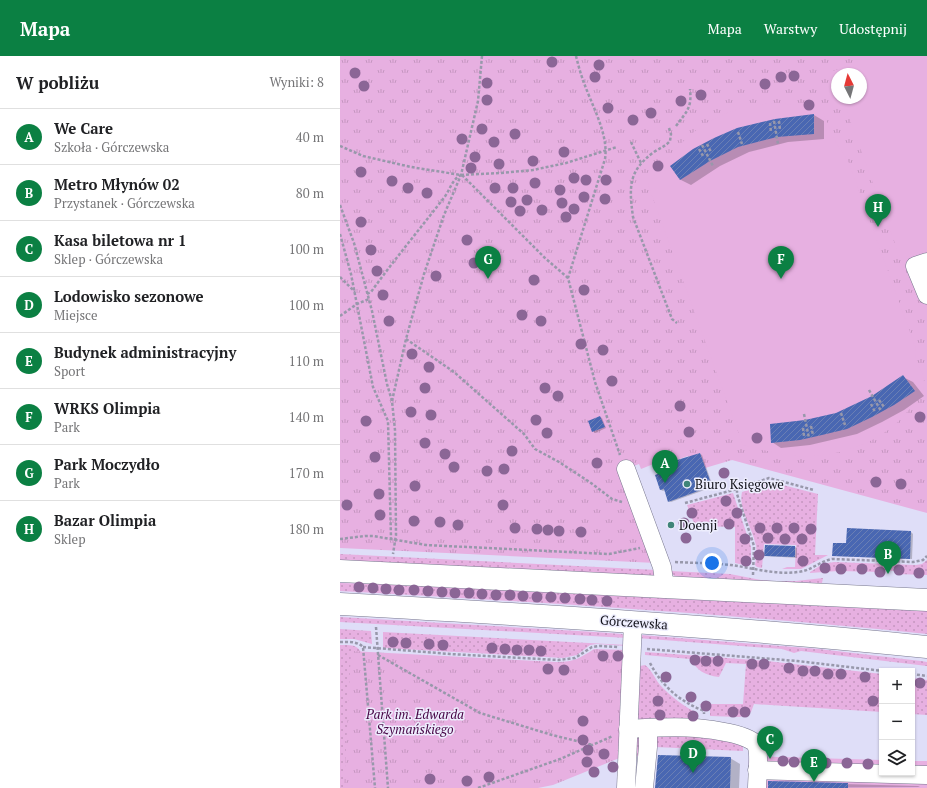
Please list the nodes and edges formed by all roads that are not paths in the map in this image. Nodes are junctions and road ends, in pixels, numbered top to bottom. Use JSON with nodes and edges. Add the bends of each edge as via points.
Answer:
{"nodes":[{"id":1,"x":927,"y":262,"type":"edge"},
{"id":2,"x":927,"y":295,"type":"edge"},
{"id":3,"x":626,"y":469,"type":"road end"},
{"id":4,"x":340,"y":571,"type":"edge"},
{"id":5,"x":665,"y":587,"type":"junction"},
{"id":6,"x":927,"y":600,"type":"edge"},
{"id":7,"x":340,"y":604,"type":"edge"},
{"id":8,"x":633,"y":622,"type":"junction"},
{"id":9,"x":927,"y":647,"type":"edge"},
{"id":10,"x":648,"y":728,"type":"junction"},
{"id":11,"x":628,"y":729,"type":"junction"},
{"id":12,"x":757,"y":770,"type":"junction"},
{"id":13,"x":926,"y":775,"type":"edge"},
{"id":14,"x":626,"y":788,"type":"edge"},
{"id":15,"x":644,"y":788,"type":"edge"},
{"id":16,"x":757,"y":788,"type":"edge"}],
"edges":[{"from":1,"to":2,"type":"lane","via":[[916,266]]},
{"from":3,"to":5,"type":"lane","via":[[662,567]]},
{"from":4,"to":5,"type":"main road"},
{"from":5,"to":6,"type":"main road"},
{"from":7,"to":8,"type":"main road","name":"Górczewska"},
{"from":8,"to":9,"type":"main road","name":"Górczewska"},
{"from":8,"to":11,"type":"lane"},
{"from":10,"to":11,"type":"lane"},
{"from":10,"to":12,"type":"lane","via":[[696,728],[743,736],[756,744]]},
{"from":10,"to":15,"type":"lane"},
{"from":11,"to":14,"type":"lane"},
{"from":12,"to":13,"type":"lane"},
{"from":12,"to":16,"type":"lane"}]}
